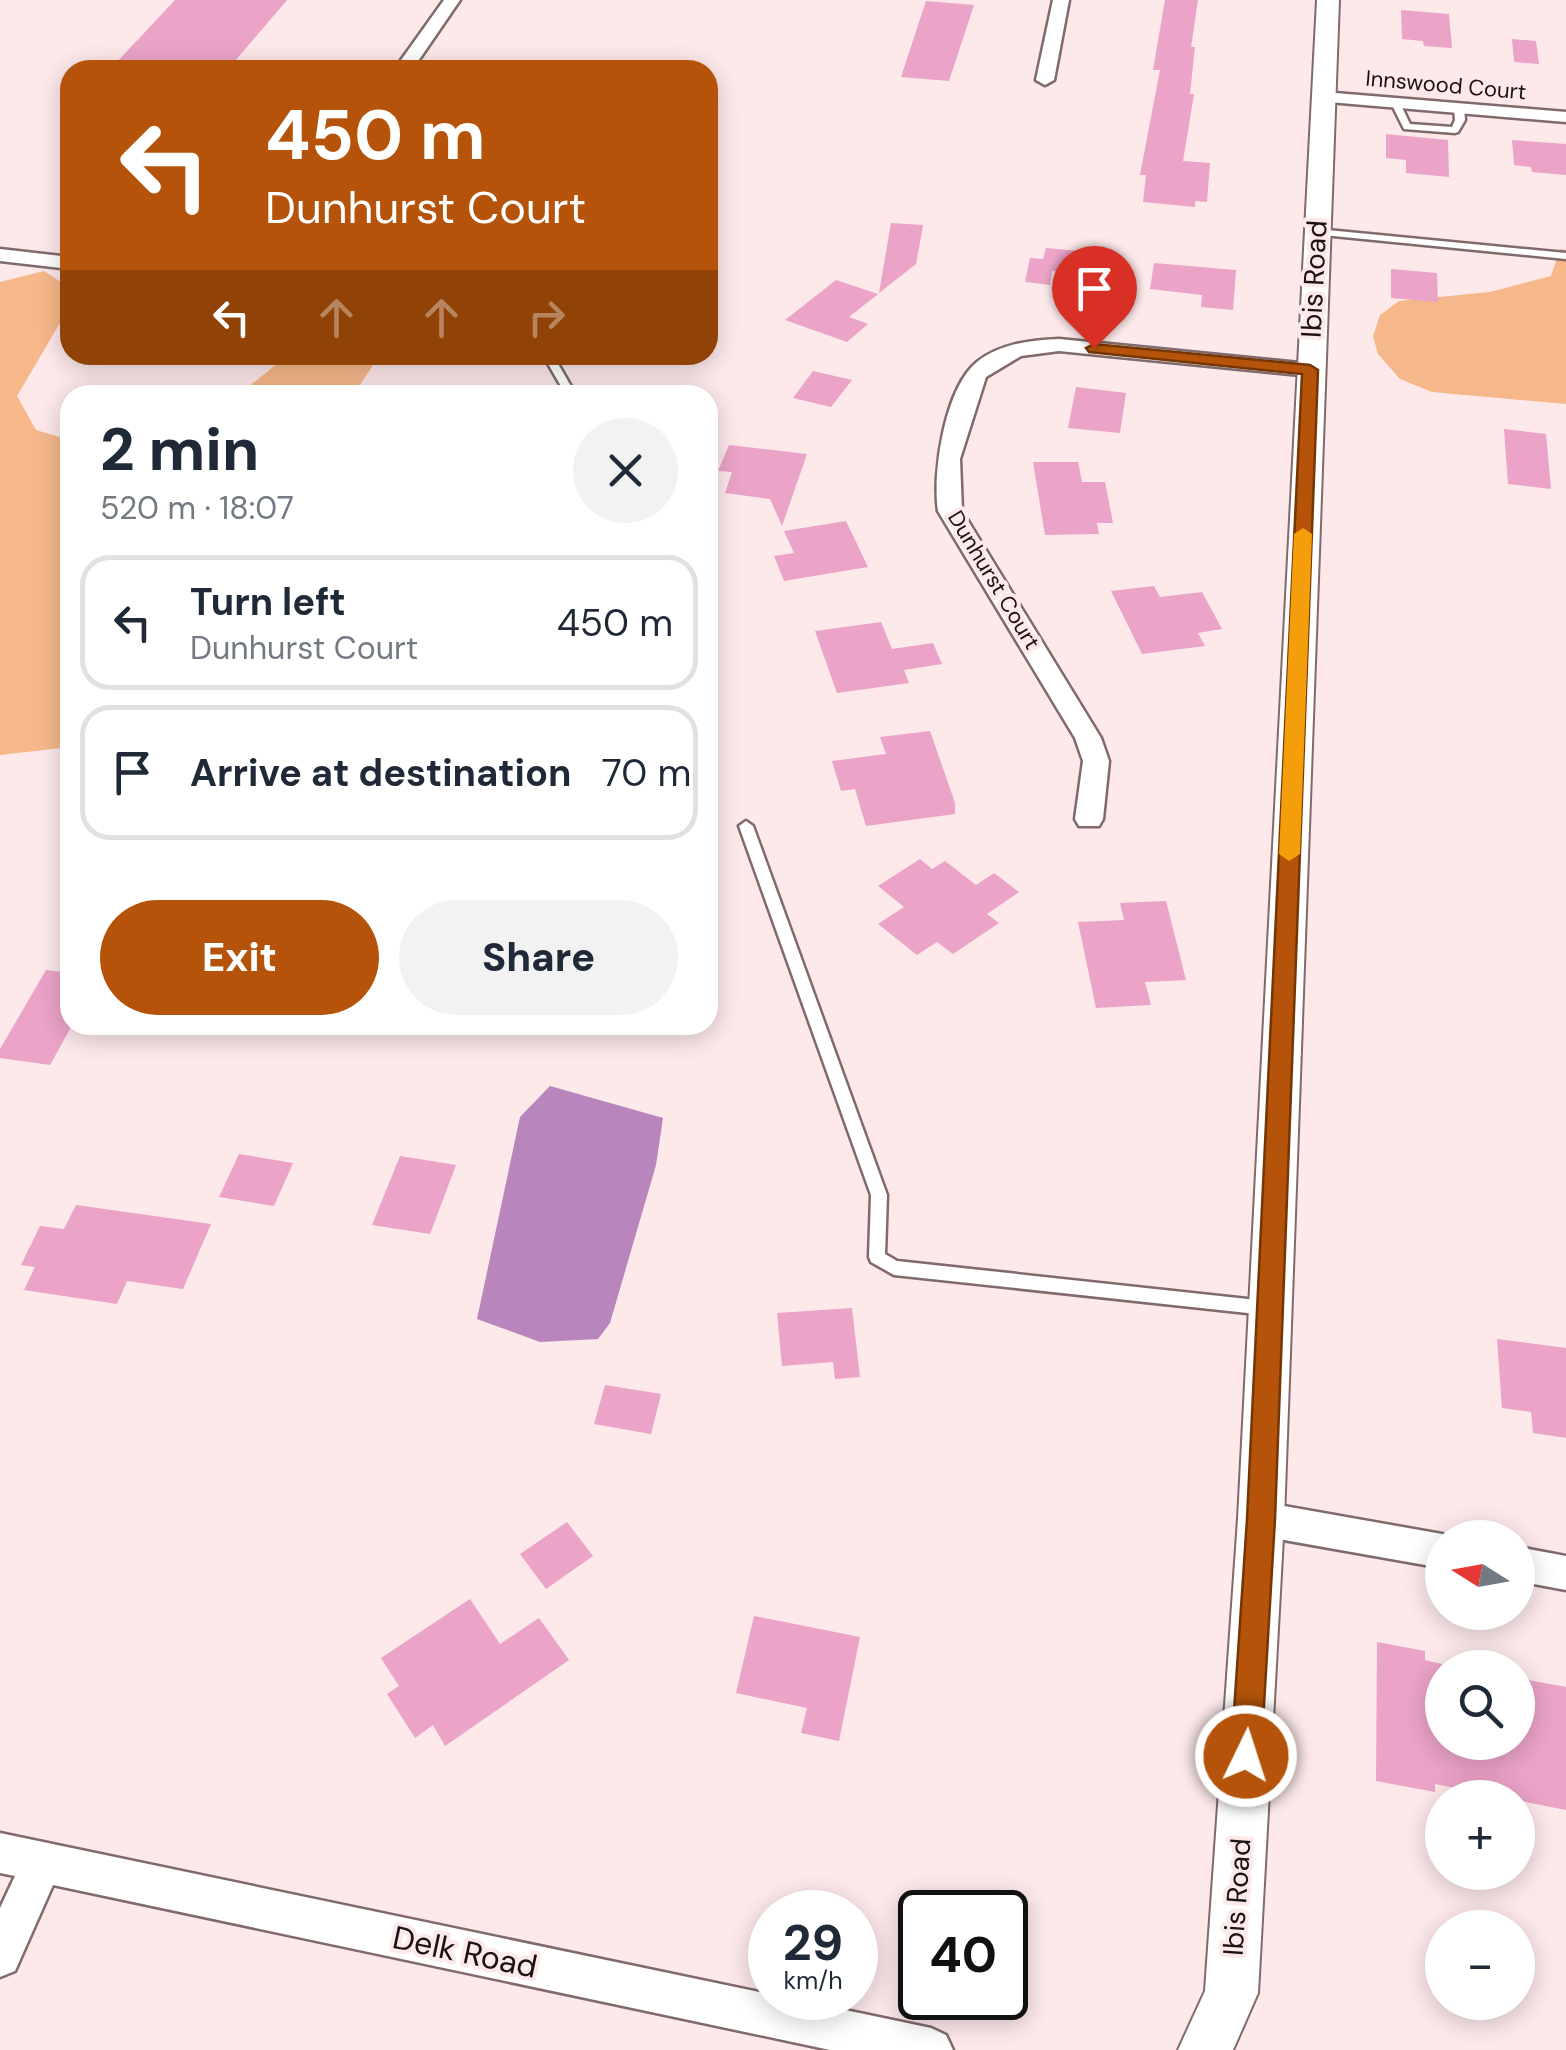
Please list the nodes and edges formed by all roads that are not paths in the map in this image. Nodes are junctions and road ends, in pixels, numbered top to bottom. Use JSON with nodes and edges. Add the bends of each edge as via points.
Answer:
{"nodes":[{"id":1,"x":452,"y":0,"type":"edge"},
{"id":2,"x":1061,"y":0,"type":"edge"},
{"id":3,"x":1328,"y":0,"type":"edge"},
{"id":4,"x":410,"y":60,"type":"edge"},
{"id":5,"x":1045,"y":80,"type":"dead end"},
{"id":6,"x":1323,"y":97,"type":"junction"},
{"id":7,"x":1566,"y":117,"type":"edge"},
{"id":8,"x":1317,"y":232,"type":"junction"},
{"id":9,"x":0,"y":254,"type":"edge"},
{"id":10,"x":1566,"y":256,"type":"edge"},
{"id":11,"x":60,"y":261,"type":"edge"},
{"id":12,"x":1310,"y":370,"type":"junction"},
{"id":13,"x":1089,"y":819,"type":"dead end"},
{"id":14,"x":746,"y":826,"type":"dead end"},
{"id":15,"x":1270,"y":1309,"type":"junction"},
{"id":16,"x":1261,"y":1519,"type":"junction"},
{"id":17,"x":1425,"y":1548,"type":"edge"},
{"id":18,"x":1535,"y":1567,"type":"edge"},
{"id":19,"x":1566,"y":1573,"type":"edge"},
{"id":20,"x":0,"y":1854,"type":"edge"},
{"id":21,"x":42,"y":1862,"type":"junction"},
{"id":22,"x":0,"y":1956,"type":"edge"},
{"id":23,"x":931,"y":2050,"type":"edge"},
{"id":24,"x":1205,"y":2050,"type":"edge"}],
"edges":[{"from":1,"to":4,"type":"street"},
{"from":2,"to":5,"type":"street"},
{"from":3,"to":6,"type":"street","name":"Ibis Road"},
{"from":6,"to":7,"type":"street","name":"Innswood Court"},
{"from":6,"to":8,"type":"street","name":"Ibis Road"},
{"from":8,"to":10,"type":"lane"},
{"from":8,"to":12,"type":"street","name":"Ibis Road"},
{"from":9,"to":11,"type":"street"},
{"from":12,"to":13,"type":"street","name":"Dunhurst Court","via":[[1059,345],[1003,355],[976,375],[945,491],[951,513],[1088,738],[1096,761]]},
{"from":12,"to":15,"type":"street","name":"Ibis Road"},
{"from":14,"to":15,"type":"lane","via":[[879,1195],[877,1257],[894,1268]]},
{"from":15,"to":16,"type":"street","name":"Ibis Road"},
{"from":16,"to":17,"type":"street"},
{"from":16,"to":24,"type":"street","name":"Ibis Road","via":[[1231,1992]]},
{"from":18,"to":19,"type":"street"},
{"from":20,"to":21,"type":"street","name":"Delk Road"},
{"from":21,"to":22,"type":"street"},
{"from":21,"to":23,"type":"street","name":"Delk Road"}]}
